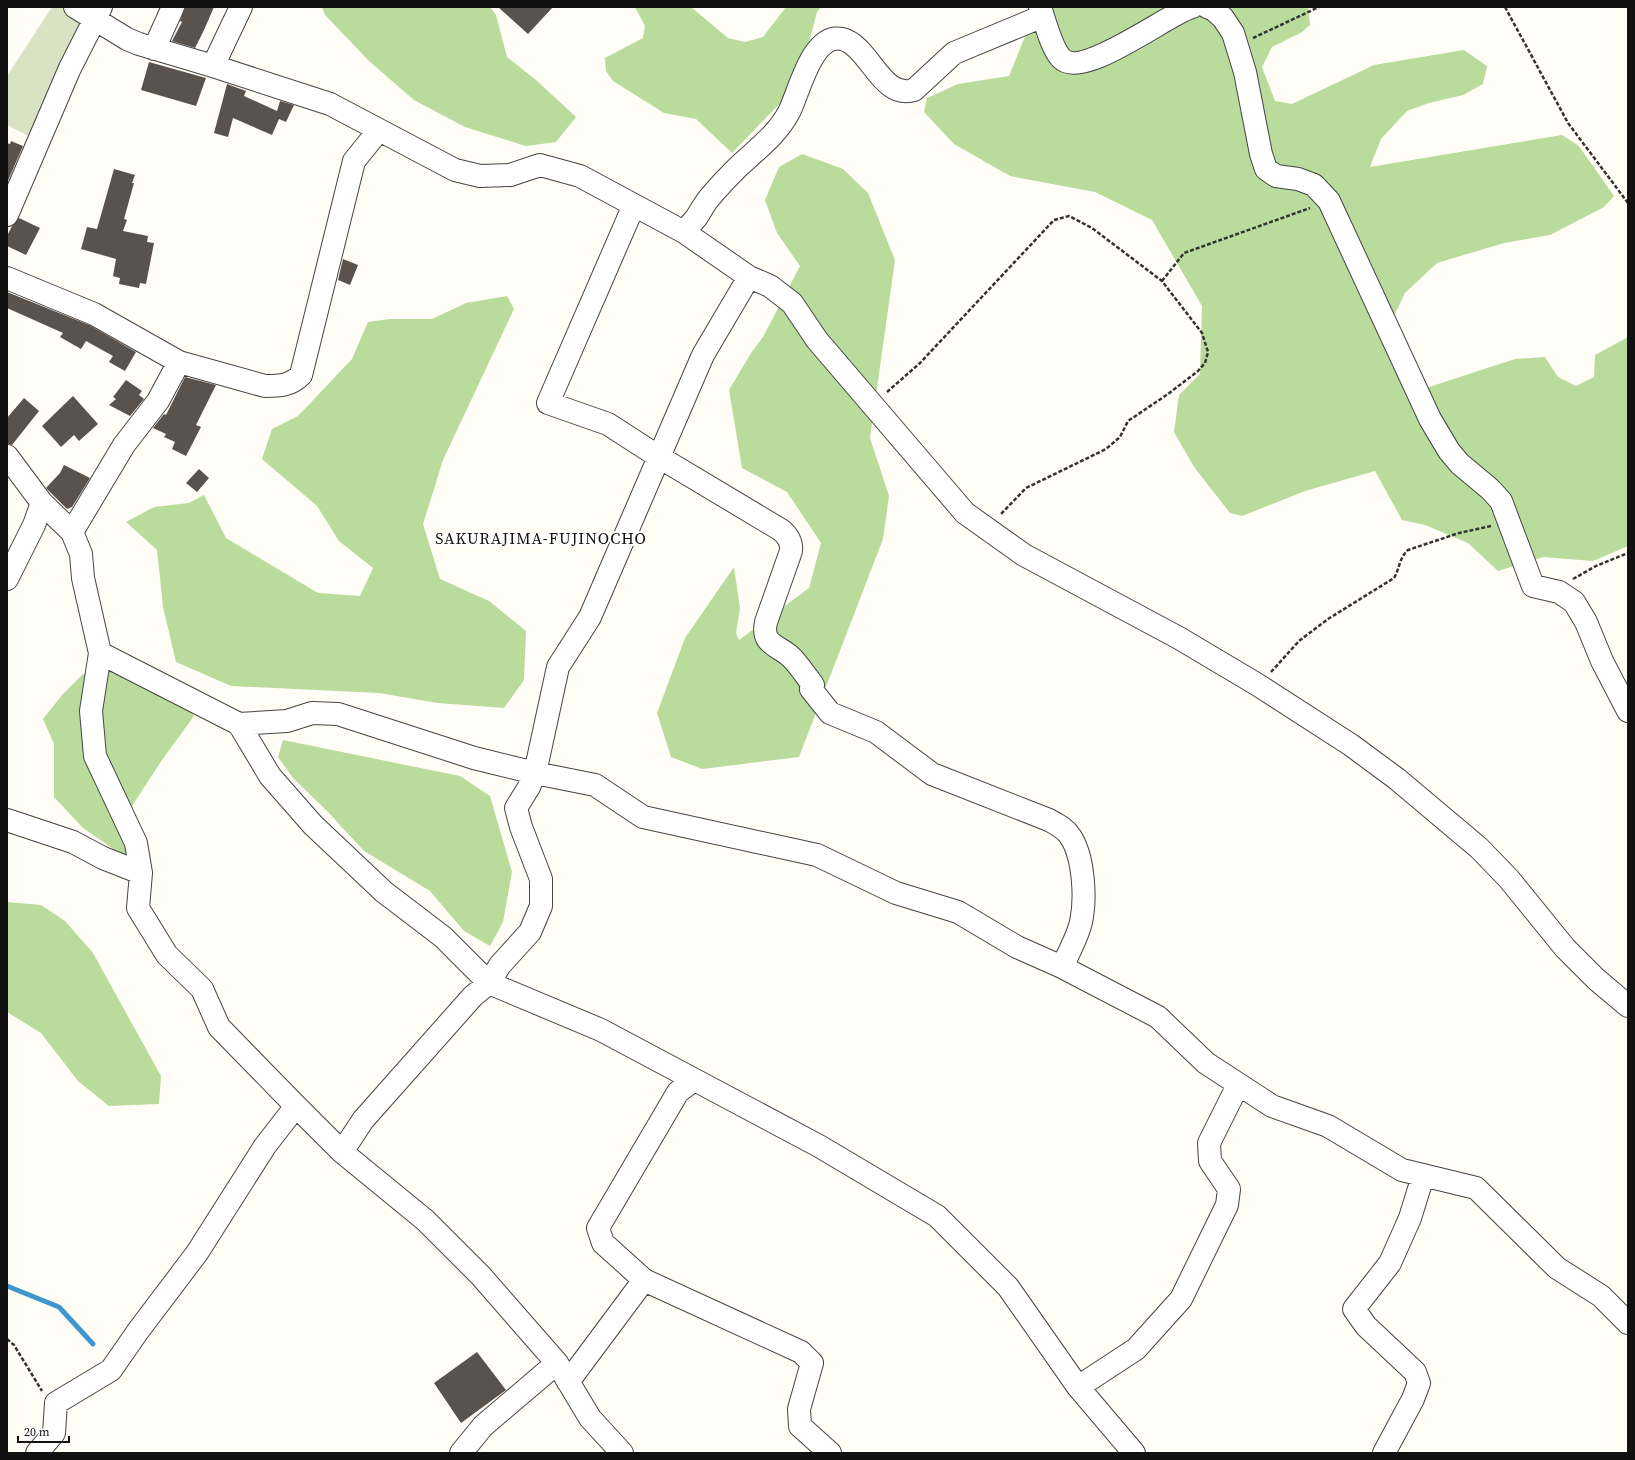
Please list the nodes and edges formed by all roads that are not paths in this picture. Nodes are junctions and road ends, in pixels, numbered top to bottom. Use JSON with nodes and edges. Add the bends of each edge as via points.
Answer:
{"nodes":[{"id":1,"x":75,"y":7,"type":"edge"},
{"id":2,"x":173,"y":7,"type":"edge"},
{"id":3,"x":241,"y":7,"type":"edge"},
{"id":4,"x":1192,"y":7,"type":"edge"},
{"id":5,"x":1207,"y":7,"type":"edge"},
{"id":6,"x":1042,"y":12,"type":"edge"},
{"id":7,"x":97,"y":13,"type":"edge"},
{"id":8,"x":154,"y":49,"type":"junction"},
{"id":9,"x":213,"y":66,"type":"junction"},
{"id":10,"x":379,"y":130,"type":"junction"},
{"id":11,"x":634,"y":205,"type":"junction"},
{"id":12,"x":7,"y":215,"type":"edge"},
{"id":13,"x":684,"y":232,"type":"junction"},
{"id":14,"x":749,"y":276,"type":"junction"},
{"id":15,"x":7,"y":278,"type":"edge"},
{"id":16,"x":179,"y":362,"type":"junction"},
{"id":17,"x":7,"y":456,"type":"edge"},
{"id":18,"x":659,"y":457,"type":"junction"},
{"id":19,"x":42,"y":503,"type":"junction"},
{"id":20,"x":72,"y":532,"type":"junction"},
{"id":21,"x":7,"y":579,"type":"edge"},
{"id":22,"x":100,"y":653,"type":"junction"},
{"id":23,"x":1628,"y":711,"type":"edge"},
{"id":24,"x":239,"y":724,"type":"junction"},
{"id":25,"x":535,"y":773,"type":"junction"},
{"id":26,"x":7,"y":820,"type":"edge"},
{"id":27,"x":141,"y":873,"type":"junction"},
{"id":28,"x":1062,"y":967,"type":"junction"},
{"id":29,"x":489,"y":983,"type":"junction"},
{"id":30,"x":1628,"y":1006,"type":"edge"},
{"id":31,"x":694,"y":1080,"type":"junction"},
{"id":32,"x":1238,"y":1085,"type":"junction"},
{"id":33,"x":296,"y":1106,"type":"junction"},
{"id":34,"x":342,"y":1152,"type":"junction"},
{"id":35,"x":1423,"y":1176,"type":"junction"},
{"id":36,"x":644,"y":1280,"type":"junction"},
{"id":37,"x":1628,"y":1323,"type":"edge"},
{"id":38,"x":563,"y":1372,"type":"junction"},
{"id":39,"x":1078,"y":1387,"type":"junction"},
{"id":40,"x":38,"y":1453,"type":"edge"},
{"id":41,"x":461,"y":1453,"type":"edge"},
{"id":42,"x":622,"y":1453,"type":"edge"},
{"id":43,"x":830,"y":1453,"type":"edge"},
{"id":44,"x":1134,"y":1453,"type":"edge"},
{"id":45,"x":1384,"y":1453,"type":"edge"}],
"edges":[{"from":1,"to":7,"type":"street"},
{"from":2,"to":8,"type":"street"},
{"from":3,"to":9,"type":"street"},
{"from":4,"to":6,"type":"street","via":[[1118,48],[1092,60],[1078,63],[1062,59],[1055,48]]},
{"from":5,"to":23,"type":"street","via":[[1223,18],[1233,33],[1245,72],[1266,169],[1276,176],[1298,178],[1314,185],[1329,200],[1430,419],[1460,464],[1501,501],[1532,586],[1559,592],[1574,602]]},
{"from":6,"to":13,"type":"street","via":[[954,52],[914,90],[907,92],[891,87],[853,44],[835,38],[823,45],[805,71],[791,108],[778,129],[710,196]]},
{"from":7,"to":8,"type":"street","via":[[127,39]]},
{"from":7,"to":12,"type":"street","via":[[70,68]]},
{"from":8,"to":9,"type":"street"},
{"from":9,"to":10,"type":"street","via":[[330,104]]},
{"from":10,"to":11,"type":"street","via":[[455,170],[480,176],[510,175],[540,165],[580,176]]},
{"from":10,"to":16,"type":"street","via":[[354,161],[301,375],[294,382],[265,386]]},
{"from":11,"to":13,"type":"street"},
{"from":11,"to":18,"type":"street","via":[[548,403],[608,424]]},
{"from":13,"to":14,"type":"street"},
{"from":14,"to":18,"type":"street","via":[[703,355]]},
{"from":14,"to":30,"type":"street","via":[[770,286],[792,303],[817,340],[965,513],[1024,555],[1179,638],[1258,685],[1385,770],[1479,848],[1509,879],[1565,948]]},
{"from":15,"to":16,"type":"street","via":[[94,314]]},
{"from":16,"to":20,"type":"street","via":[[158,401],[124,445]]},
{"from":17,"to":19,"type":"street"},
{"from":18,"to":25,"type":"street","via":[[590,617],[558,667]]},
{"from":18,"to":28,"type":"street","via":[[786,534],[791,547],[790,555],[764,628],[765,634],[773,646],[786,652],[794,660],[812,685],[811,689],[830,713],[876,732],[932,774],[1049,820],[1070,835],[1082,866],[1083,889],[1081,922]]},
{"from":19,"to":20,"type":"street"},
{"from":19,"to":21,"type":"street"},
{"from":20,"to":22,"type":"street","via":[[81,554],[83,578]]},
{"from":22,"to":24,"type":"street"},
{"from":22,"to":27,"type":"street","via":[[91,711],[95,756],[136,843]]},
{"from":24,"to":25,"type":"street","via":[[287,721],[312,713],[338,714],[474,758]]},
{"from":24,"to":29,"type":"street","via":[[270,776],[313,825],[384,892],[443,937]]},
{"from":25,"to":28,"type":"street","via":[[595,785],[643,817],[816,855],[896,893],[958,912],[1017,947]]},
{"from":25,"to":29,"type":"street","via":[[516,808],[540,879],[541,906],[530,932],[500,965]]},
{"from":26,"to":27,"type":"street","via":[[73,842],[103,858]]},
{"from":27,"to":33,"type":"street","via":[[138,908],[166,954],[202,989],[219,1027]]},
{"from":28,"to":32,"type":"street","via":[[1158,1017],[1206,1063]]},
{"from":29,"to":31,"type":"street","via":[[601,1030]]},
{"from":29,"to":34,"type":"street","via":[[473,996],[363,1120]]},
{"from":31,"to":36,"type":"street","via":[[678,1092],[598,1228],[603,1243]]},
{"from":31,"to":39,"type":"street","via":[[819,1146],[937,1216],[1008,1287]]},
{"from":32,"to":35,"type":"street","via":[[1272,1106],[1328,1126],[1402,1170]]},
{"from":32,"to":39,"type":"street","via":[[1209,1143],[1210,1161],[1229,1189],[1226,1205],[1181,1299],[1136,1349]]},
{"from":33,"to":34,"type":"street"},
{"from":33,"to":40,"type":"street","via":[[265,1146],[197,1253],[111,1370],[56,1407],[54,1433]]},
{"from":34,"to":38,"type":"street","via":[[425,1220],[481,1276]]},
{"from":35,"to":37,"type":"street","via":[[1476,1188],[1557,1268],[1601,1296]]},
{"from":35,"to":45,"type":"street","via":[[1410,1218],[1390,1263],[1354,1309],[1366,1326],[1415,1372],[1419,1383]]},
{"from":36,"to":38,"type":"street"},
{"from":36,"to":43,"type":"street","via":[[801,1352],[812,1363],[799,1409],[800,1426]]},
{"from":38,"to":41,"type":"street","via":[[483,1426]]},
{"from":38,"to":42,"type":"street","via":[[590,1418]]},
{"from":39,"to":44,"type":"street"}]}
